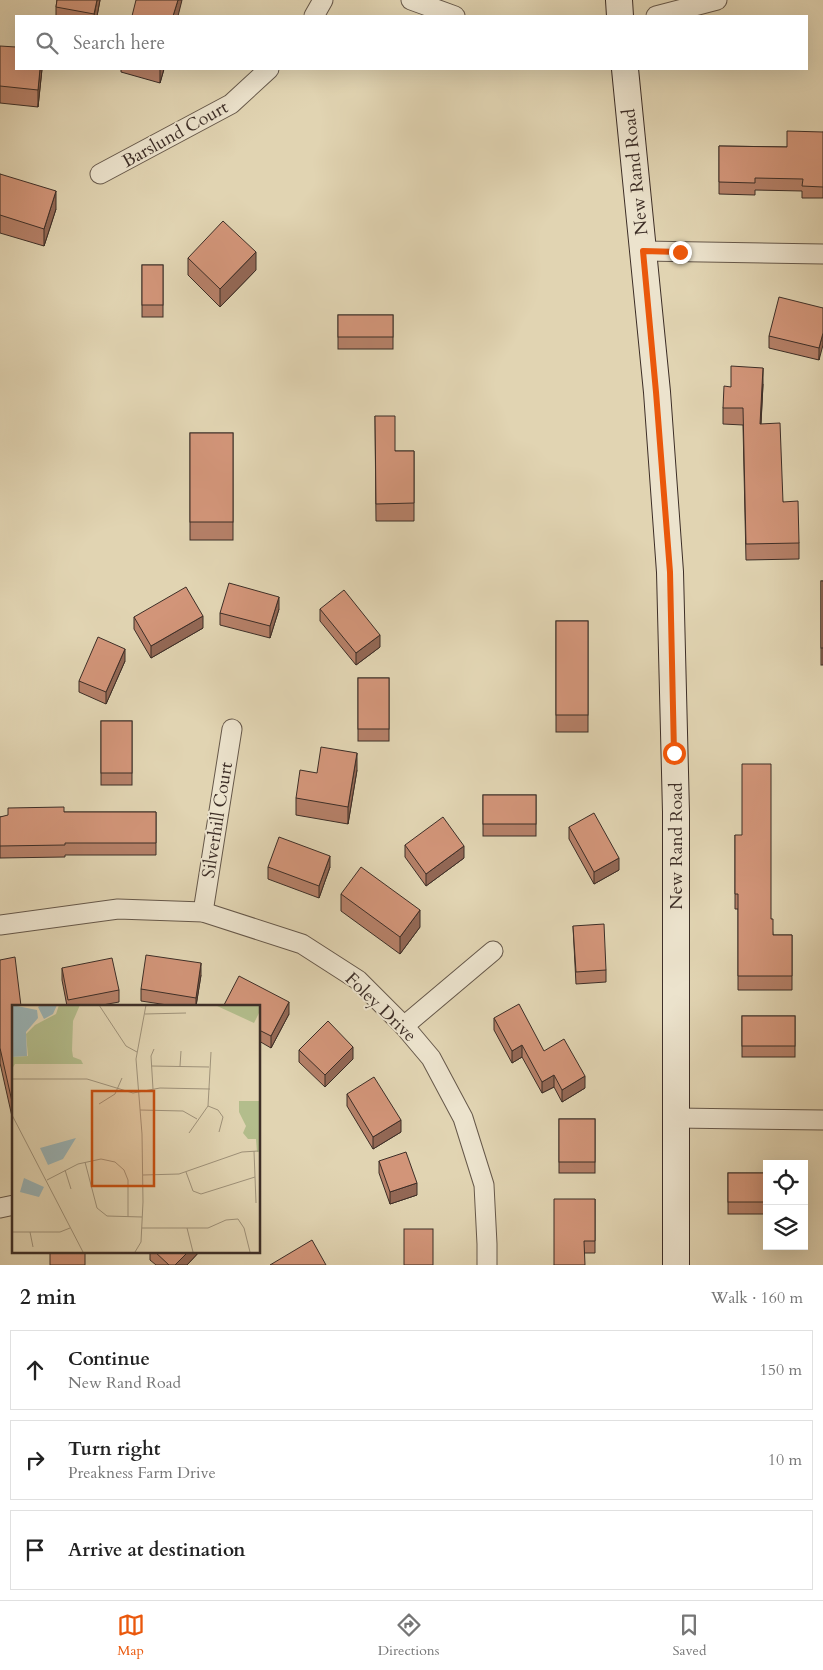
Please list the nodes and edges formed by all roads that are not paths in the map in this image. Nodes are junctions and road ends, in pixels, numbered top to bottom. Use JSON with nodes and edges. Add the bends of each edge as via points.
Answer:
{"nodes":[{"id":1,"x":323,"y":0,"type":"edge"},
{"id":2,"x":411,"y":0,"type":"edge"},
{"id":3,"x":619,"y":0,"type":"edge"},
{"id":4,"x":716,"y":0,"type":"edge"},
{"id":5,"x":315,"y":15,"type":"edge"},
{"id":6,"x":452,"y":15,"type":"edge"},
{"id":7,"x":620,"y":15,"type":"edge"},
{"id":8,"x":660,"y":15,"type":"edge"},
{"id":9,"x":267,"y":70,"type":"edge"},
{"id":10,"x":625,"y":70,"type":"edge"},
{"id":11,"x":100,"y":174,"type":"dead end"},
{"id":12,"x":643,"y":251,"type":"junction"},
{"id":13,"x":823,"y":254,"type":"edge"},
{"id":14,"x":232,"y":729,"type":"dead end"},
{"id":15,"x":203,"y":912,"type":"junction"},
{"id":16,"x":0,"y":925,"type":"edge"},
{"id":17,"x":493,"y":951,"type":"dead end"},
{"id":18,"x":404,"y":1026,"type":"junction"},
{"id":19,"x":676,"y":1118,"type":"junction"},
{"id":20,"x":823,"y":1120,"type":"edge"},
{"id":21,"x":487,"y":1265,"type":"edge"},
{"id":22,"x":676,"y":1265,"type":"edge"}],
"edges":[{"from":1,"to":5,"type":"street"},
{"from":2,"to":6,"type":"street"},
{"from":3,"to":7,"type":"street"},
{"from":4,"to":8,"type":"street"},
{"from":9,"to":11,"type":"street","name":"Barslund Court","via":[[231,104]]},
{"from":10,"to":12,"type":"street","name":"New Rand Road"},
{"from":12,"to":13,"type":"street"},
{"from":12,"to":19,"type":"street","name":"New Rand Road","via":[[670,572],[676,812]]},
{"from":14,"to":15,"type":"street","name":"Silverhill Court"},
{"from":15,"to":16,"type":"street","name":"Foley Drive","via":[[118,908]]},
{"from":15,"to":18,"type":"street","name":"Foley Drive","via":[[302,944],[358,980]]},
{"from":17,"to":18,"type":"street"},
{"from":18,"to":21,"type":"street","name":"Foley Drive","via":[[432,1058],[463,1118],[484,1185]]},
{"from":19,"to":20,"type":"street"},
{"from":19,"to":22,"type":"street","name":"New Rand Road"}]}
